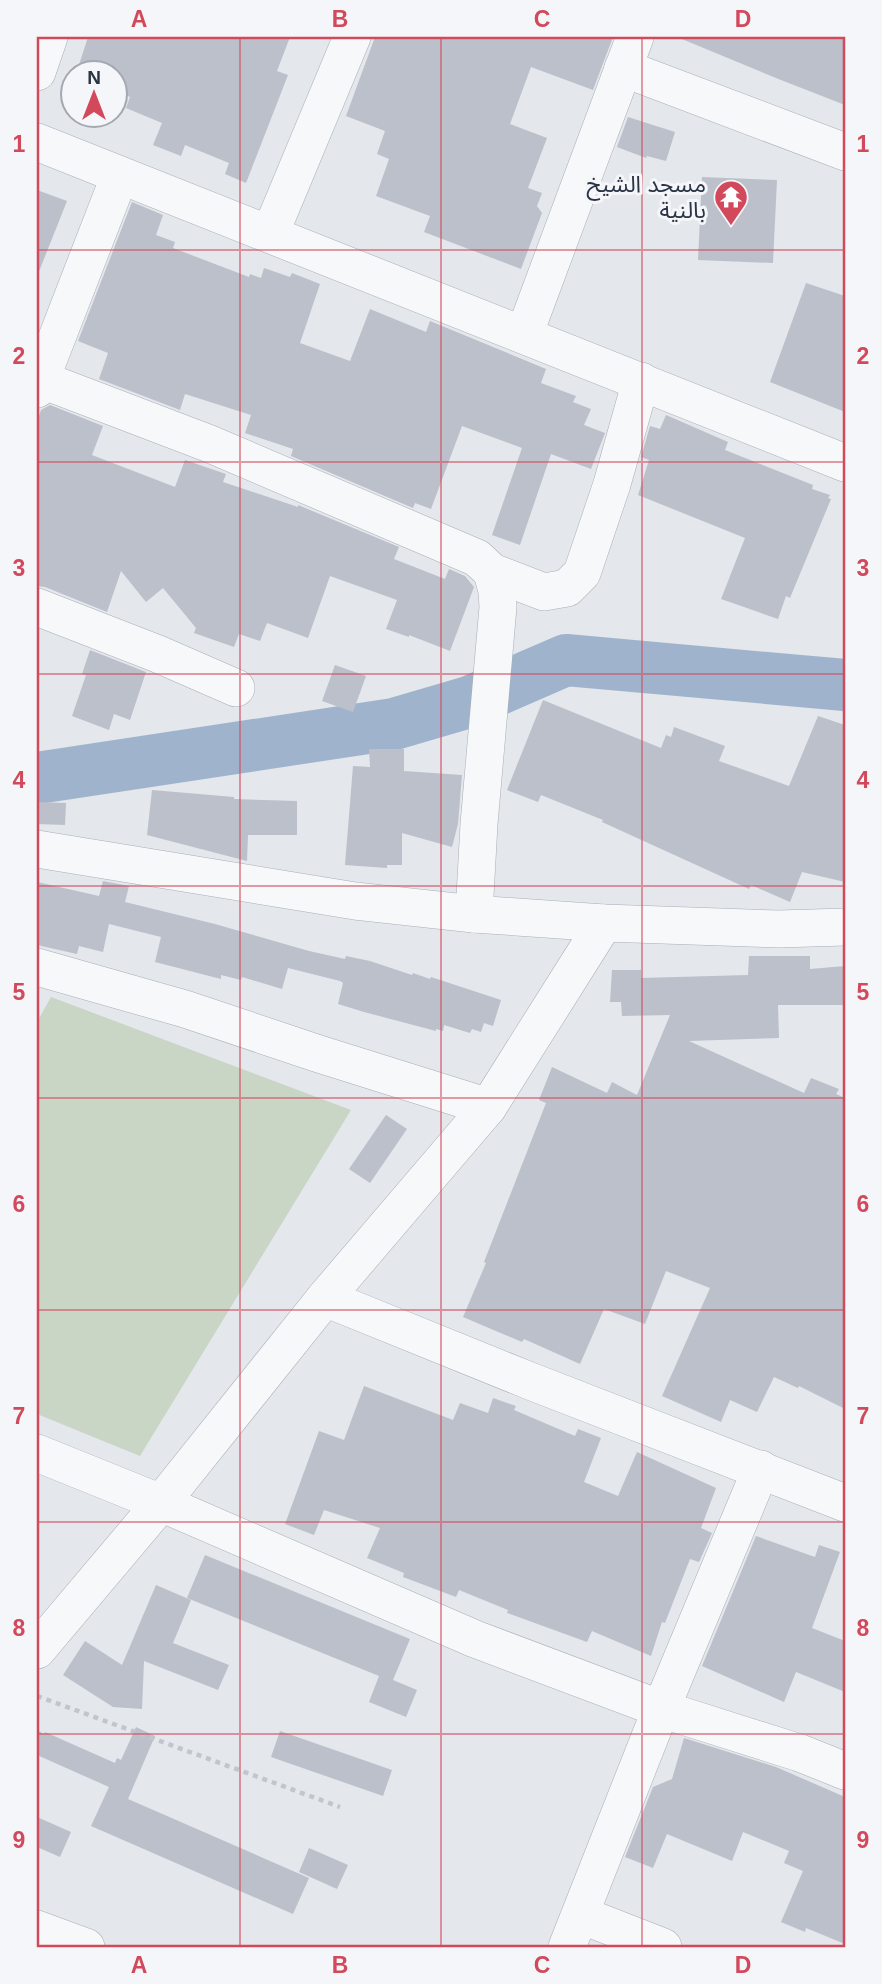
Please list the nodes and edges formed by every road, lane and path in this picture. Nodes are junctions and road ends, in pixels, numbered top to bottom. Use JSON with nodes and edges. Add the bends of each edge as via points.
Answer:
{"nodes":[{"id":1,"x":50,"y":37,"type":"edge"},
{"id":2,"x":352,"y":37,"type":"edge"},
{"id":3,"x":629,"y":52,"type":"edge"},
{"id":4,"x":37,"y":72,"type":"edge"},
{"id":5,"x":37,"y":142,"type":"edge"},
{"id":6,"x":845,"y":152,"type":"edge"},
{"id":7,"x":120,"y":175,"type":"junction"},
{"id":8,"x":270,"y":234,"type":"junction"},
{"id":9,"x":524,"y":335,"type":"junction"},
{"id":10,"x":640,"y":381,"type":"junction"},
{"id":11,"x":38,"y":382,"type":"edge"},
{"id":12,"x":845,"y":463,"type":"edge"},
{"id":13,"x":492,"y":572,"type":"junction"},
{"id":14,"x":37,"y":607,"type":"edge"},
{"id":15,"x":236,"y":688,"type":"dead end"},
{"id":16,"x":37,"y":849,"type":"edge"},
{"id":17,"x":474,"y":914,"type":"junction"},
{"id":18,"x":604,"y":923,"type":"junction"},
{"id":19,"x":845,"y":928,"type":"edge"},
{"id":20,"x":37,"y":967,"type":"edge"},
{"id":21,"x":488,"y":1107,"type":"junction"},
{"id":22,"x":325,"y":1298,"type":"junction"},
{"id":23,"x":37,"y":1452,"type":"edge"},
{"id":24,"x":761,"y":1469,"type":"junction"},
{"id":25,"x":161,"y":1503,"type":"junction"},
{"id":26,"x":845,"y":1503,"type":"edge"},
{"id":27,"x":37,"y":1650,"type":"edge"},
{"id":28,"x":37,"y":1696,"type":"edge"},
{"id":29,"x":661,"y":1709,"type":"junction"},
{"id":30,"x":845,"y":1770,"type":"edge"},
{"id":31,"x":340,"y":1807,"type":"dead end"},
{"id":32,"x":37,"y":1929,"type":"edge"},
{"id":33,"x":574,"y":1931,"type":"edge"},
{"id":34,"x":86,"y":1947,"type":"edge"},
{"id":35,"x":663,"y":1947,"type":"edge"}],
"edges":[{"from":1,"to":4,"type":"street"},
{"from":2,"to":8,"type":"street"},
{"from":3,"to":6,"type":"street"},
{"from":3,"to":9,"type":"street"},
{"from":5,"to":7,"type":"street"},
{"from":7,"to":8,"type":"street"},
{"from":7,"to":11,"type":"street"},
{"from":8,"to":9,"type":"street"},
{"from":9,"to":10,"type":"street"},
{"from":10,"to":12,"type":"street"},
{"from":10,"to":13,"type":"street","via":[[582,573],[566,589],[544,592]]},
{"from":11,"to":13,"type":"street","via":[[210,444],[477,558]]},
{"from":13,"to":17,"type":"street","via":[[498,607]]},
{"from":14,"to":15,"type":"street"},
{"from":16,"to":17,"type":"street","via":[[355,901]]},
{"from":17,"to":18,"type":"street"},
{"from":18,"to":19,"type":"street"},
{"from":18,"to":21,"type":"street"},
{"from":20,"to":21,"type":"street","via":[[185,1009]]},
{"from":21,"to":22,"type":"street"},
{"from":22,"to":24,"type":"street"},
{"from":22,"to":25,"type":"street"},
{"from":23,"to":25,"type":"street"},
{"from":24,"to":26,"type":"street"},
{"from":24,"to":29,"type":"street"},
{"from":25,"to":27,"type":"street"},
{"from":25,"to":29,"type":"street","via":[[475,1639]]},
{"from":28,"to":31,"type":"path"},
{"from":29,"to":30,"type":"street"},
{"from":29,"to":33,"type":"street"},
{"from":32,"to":34,"type":"street"},
{"from":33,"to":35,"type":"street"}]}
